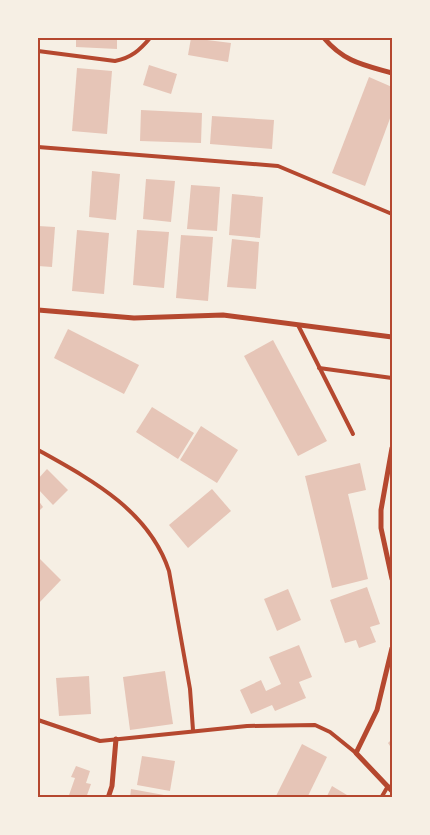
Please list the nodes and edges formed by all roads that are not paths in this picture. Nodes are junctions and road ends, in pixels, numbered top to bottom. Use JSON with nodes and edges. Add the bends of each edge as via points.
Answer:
{"nodes":[{"id":1,"x":150,"y":38,"type":"edge"},
{"id":2,"x":324,"y":38,"type":"edge"},
{"id":3,"x":38,"y":51,"type":"edge"},
{"id":4,"x":392,"y":73,"type":"edge"},
{"id":5,"x":38,"y":147,"type":"edge"},
{"id":6,"x":392,"y":214,"type":"edge"},
{"id":7,"x":38,"y":310,"type":"edge"},
{"id":8,"x":297,"y":324,"type":"junction"},
{"id":9,"x":392,"y":336,"type":"edge"},
{"id":10,"x":319,"y":368,"type":"junction"},
{"id":11,"x":392,"y":378,"type":"edge"},
{"id":12,"x":353,"y":434,"type":"dead end"},
{"id":13,"x":392,"y":448,"type":"edge"},
{"id":14,"x":38,"y":450,"type":"edge"},
{"id":15,"x":392,"y":579,"type":"edge"},
{"id":16,"x":392,"y":648,"type":"edge"},
{"id":17,"x":38,"y":720,"type":"edge"},
{"id":18,"x":193,"y":730,"type":"junction"},
{"id":19,"x":116,"y":739,"type":"junction"},
{"id":20,"x":356,"y":753,"type":"junction"},
{"id":21,"x":388,"y":786,"type":"junction"},
{"id":22,"x":392,"y":791,"type":"edge"},
{"id":23,"x":108,"y":798,"type":"edge"},
{"id":24,"x":381,"y":798,"type":"edge"}],
"edges":[{"from":1,"to":3,"type":"lane","via":[[140,50],[115,62]]},
{"from":2,"to":4,"type":"street","via":[[351,61]]},
{"from":5,"to":6,"type":"lane","via":[[278,166]]},
{"from":7,"to":8,"type":"street","via":[[134,318],[223,315]]},
{"from":8,"to":9,"type":"street"},
{"from":8,"to":10,"type":"lane"},
{"from":10,"to":11,"type":"lane"},
{"from":10,"to":12,"type":"lane"},
{"from":13,"to":15,"type":"street","via":[[381,510],[381,528]]},
{"from":14,"to":18,"type":"lane","via":[[97,483],[134,515],[164,554],[190,688]]},
{"from":16,"to":20,"type":"street","via":[[377,710]]},
{"from":17,"to":19,"type":"lane","via":[[100,741]]},
{"from":18,"to":19,"type":"lane"},
{"from":18,"to":20,"type":"lane","via":[[315,725],[330,732]]},
{"from":19,"to":23,"type":"street"},
{"from":20,"to":21,"type":"street"},
{"from":21,"to":22,"type":"street"},
{"from":21,"to":24,"type":"lane"}]}
